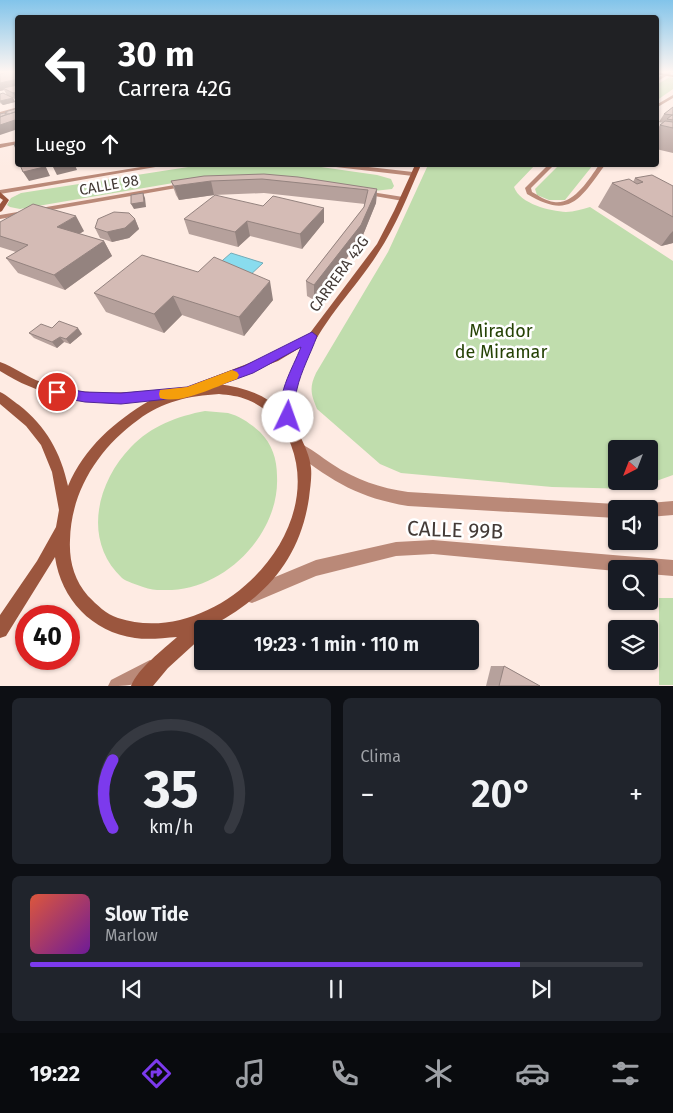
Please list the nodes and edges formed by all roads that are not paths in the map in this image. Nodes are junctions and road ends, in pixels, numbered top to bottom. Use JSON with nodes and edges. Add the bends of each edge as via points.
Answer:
{"nodes":[{"id":1,"x":15,"y":109,"type":"edge"},
{"id":2,"x":0,"y":114,"type":"edge"},
{"id":3,"x":15,"y":143,"type":"edge"},
{"id":4,"x":0,"y":146,"type":"edge"},
{"id":5,"x":147,"y":167,"type":"edge"},
{"id":6,"x":353,"y":167,"type":"edge"},
{"id":7,"x":417,"y":167,"type":"edge"},
{"id":8,"x":549,"y":167,"type":"edge"},
{"id":9,"x":600,"y":167,"type":"edge"},
{"id":10,"x":414,"y":174,"type":"junction"},
{"id":11,"x":196,"y":184,"type":"edge"},
{"id":12,"x":353,"y":191,"type":"edge"},
{"id":13,"x":0,"y":193,"type":"edge"},
{"id":14,"x":402,"y":199,"type":"junction"},
{"id":15,"x":0,"y":210,"type":"edge"},
{"id":16,"x":0,"y":217,"type":"edge"},
{"id":17,"x":312,"y":336,"type":"junction"},
{"id":18,"x":0,"y":366,"type":"edge"},
{"id":19,"x":187,"y":392,"type":"junction"},
{"id":20,"x":0,"y":397,"type":"edge"},
{"id":21,"x":289,"y":428,"type":"junction"},
{"id":22,"x":299,"y":449,"type":"junction"},
{"id":23,"x":673,"y":508,"type":"edge"},
{"id":24,"x":658,"y":509,"type":"edge"},
{"id":25,"x":608,"y":511,"type":"edge"},
{"id":26,"x":66,"y":513,"type":"junction"},
{"id":27,"x":61,"y":531,"type":"junction"},
{"id":28,"x":673,"y":568,"type":"edge"},
{"id":29,"x":244,"y":598,"type":"junction"},
{"id":30,"x":208,"y":620,"type":"edge"},
{"id":31,"x":194,"y":624,"type":"edge"},
{"id":32,"x":0,"y":630,"type":"edge"},
{"id":33,"x":194,"y":633,"type":"edge"},
{"id":34,"x":162,"y":662,"type":"junction"},
{"id":35,"x":117,"y":686,"type":"edge"},
{"id":36,"x":140,"y":686,"type":"edge"}],
"edges":[{"from":1,"to":2,"type":"street"},
{"from":3,"to":4,"type":"street"},
{"from":5,"to":13,"type":"street","name":"CALLE 98","via":[[104,172]]},
{"from":6,"to":10,"type":"street"},
{"from":7,"to":10,"type":"street"},
{"from":8,"to":9,"type":"street","via":[[528,188],[529,193],[539,200],[558,205],[572,202]]},
{"from":10,"to":14,"type":"street","name":"CARRERA 42G"},
{"from":11,"to":16,"type":"street","name":"CALLE 98"},
{"from":12,"to":14,"type":"street"},
{"from":13,"to":15,"type":"street","via":[[6,200]]},
{"from":14,"to":17,"type":"street","name":"CARRERA 42G","via":[[375,253]]},
{"from":17,"to":19,"type":"street","name":"CARRERA 42G","via":[[274,358]]},
{"from":17,"to":21,"type":"street","name":"CARRERA 42G","via":[[290,389],[287,406]]},
{"from":18,"to":19,"type":"street","via":[[40,387],[85,397],[121,398]]},
{"from":19,"to":21,"type":"street","via":[[219,389],[249,395],[275,410]]},
{"from":19,"to":26,"type":"street","via":[[154,404],[122,424],[93,453],[72,490]]},
{"from":20,"to":26,"type":"street","via":[[47,441],[58,467]]},
{"from":21,"to":22,"type":"street"},
{"from":22,"to":25,"type":"street","name":"CALLE 99B","via":[[341,479],[382,496]]},
{"from":22,"to":29,"type":"street","via":[[304,465],[303,503],[292,536],[273,569]]},
{"from":23,"to":24,"type":"street"},
{"from":26,"to":27,"type":"street"},
{"from":27,"to":31,"type":"street","via":[[63,564],[76,594],[98,618],[131,631],[168,632]]},
{"from":27,"to":32,"type":"street"},
{"from":28,"to":29,"type":"street","name":"CALLE 99B","via":[[433,546],[396,549],[316,568]]},
{"from":29,"to":30,"type":"street"},
{"from":33,"to":34,"type":"street"},
{"from":34,"to":35,"type":"street"},
{"from":34,"to":36,"type":"street"}]}
